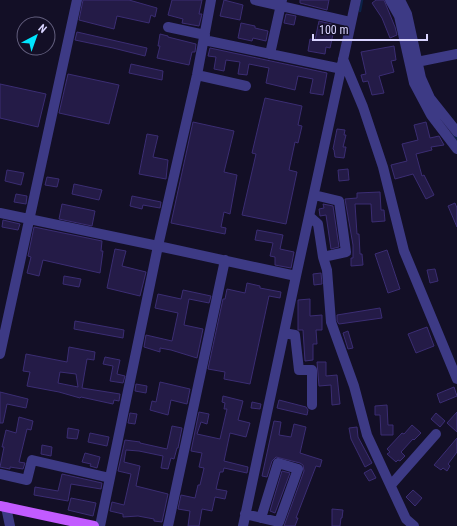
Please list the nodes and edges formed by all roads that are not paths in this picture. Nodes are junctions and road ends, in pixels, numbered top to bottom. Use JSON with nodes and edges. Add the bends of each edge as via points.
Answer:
{"nodes":[{"id":1,"x":77,"y":0,"type":"edge"},
{"id":2,"x":212,"y":0,"type":"edge"},
{"id":3,"x":255,"y":0,"type":"edge"},
{"id":4,"x":356,"y":0,"type":"edge"},
{"id":5,"x":390,"y":0,"type":"edge"},
{"id":6,"x":400,"y":0,"type":"edge"},
{"id":7,"x":282,"y":3,"type":"edge"},
{"id":8,"x":351,"y":22,"type":"junction"},
{"id":9,"x":168,"y":27,"type":"dead end"},
{"id":10,"x":204,"y":38,"type":"junction"},
{"id":11,"x":270,"y":54,"type":"junction"},
{"id":12,"x":457,"y":54,"type":"edge"},
{"id":13,"x":413,"y":63,"type":"junction"},
{"id":14,"x":342,"y":64,"type":"junction"},
{"id":15,"x":197,"y":75,"type":"junction"},
{"id":16,"x":246,"y":86,"type":"dead end"},
{"id":17,"x":457,"y":132,"type":"edge"},
{"id":18,"x":457,"y":149,"type":"edge"},
{"id":19,"x":314,"y":196,"type":"junction"},
{"id":20,"x":0,"y":213,"type":"edge"},
{"id":21,"x":309,"y":216,"type":"junction"},
{"id":22,"x":29,"y":220,"type":"junction"},
{"id":23,"x":158,"y":246,"type":"junction"},
{"id":24,"x":323,"y":257,"type":"junction"},
{"id":25,"x":225,"y":260,"type":"junction"},
{"id":26,"x":296,"y":276,"type":"junction"},
{"id":27,"x":284,"y":333,"type":"junction"},
{"id":28,"x":0,"y":354,"type":"edge"},
{"id":29,"x":457,"y":379,"type":"edge"},
{"id":30,"x":312,"y":406,"type":"dead end"},
{"id":31,"x":436,"y":434,"type":"dead end"},
{"id":32,"x":0,"y":474,"type":"edge"},
{"id":33,"x":110,"y":478,"type":"junction"},
{"id":34,"x":391,"y":485,"type":"junction"},
{"id":35,"x":3,"y":506,"type":"edge"},
{"id":36,"x":245,"y":514,"type":"junction"},
{"id":37,"x":260,"y":518,"type":"junction"},
{"id":38,"x":10,"y":526,"type":"edge"},
{"id":39,"x":94,"y":526,"type":"edge"},
{"id":40,"x":100,"y":526,"type":"edge"},
{"id":41,"x":168,"y":526,"type":"edge"},
{"id":42,"x":243,"y":526,"type":"edge"},
{"id":43,"x":414,"y":526,"type":"edge"}],
"edges":[{"from":1,"to":22,"type":"street"},
{"from":2,"to":10,"type":"street"},
{"from":3,"to":7,"type":"street"},
{"from":4,"to":8,"type":"street"},
{"from":5,"to":13,"type":"street","via":[[399,16]]},
{"from":6,"to":13,"type":"street","via":[[407,14]]},
{"from":7,"to":8,"type":"street"},
{"from":7,"to":11,"type":"street"},
{"from":8,"to":14,"type":"street"},
{"from":9,"to":10,"type":"street"},
{"from":10,"to":11,"type":"street"},
{"from":10,"to":15,"type":"street"},
{"from":11,"to":14,"type":"street"},
{"from":12,"to":13,"type":"street"},
{"from":13,"to":17,"type":"street","via":[[430,98]]},
{"from":13,"to":18,"type":"street","via":[[414,82],[425,105]]},
{"from":14,"to":19,"type":"street"},
{"from":14,"to":29,"type":"street","via":[[363,107],[383,167],[404,251]]},
{"from":15,"to":16,"type":"street"},
{"from":15,"to":23,"type":"street"},
{"from":19,"to":21,"type":"street"},
{"from":19,"to":24,"type":"street","via":[[338,201],[345,237],[346,252]]},
{"from":20,"to":22,"type":"street"},
{"from":21,"to":24,"type":"street","via":[[318,224]]},
{"from":21,"to":26,"type":"street"},
{"from":22,"to":23,"type":"street"},
{"from":22,"to":28,"type":"street"},
{"from":23,"to":25,"type":"street"},
{"from":23,"to":33,"type":"street"},
{"from":24,"to":34,"type":"street","via":[[327,270],[331,322],[354,386],[367,435]]},
{"from":25,"to":26,"type":"street"},
{"from":25,"to":41,"type":"street"},
{"from":26,"to":27,"type":"street"},
{"from":27,"to":30,"type":"street","via":[[295,335],[299,370],[312,370]]},
{"from":27,"to":36,"type":"street"},
{"from":31,"to":34,"type":"street"},
{"from":32,"to":33,"type":"street","via":[[27,480],[32,460]]},
{"from":33,"to":40,"type":"street"},
{"from":34,"to":43,"type":"street","via":[[406,519]]},
{"from":35,"to":38,"type":"street"},
{"from":35,"to":39,"type":"main road"},
{"from":36,"to":37,"type":"street"},
{"from":36,"to":42,"type":"street"},
{"from":37,"to":37,"type":"street","via":[[278,463],[298,469],[279,522]]}]}
